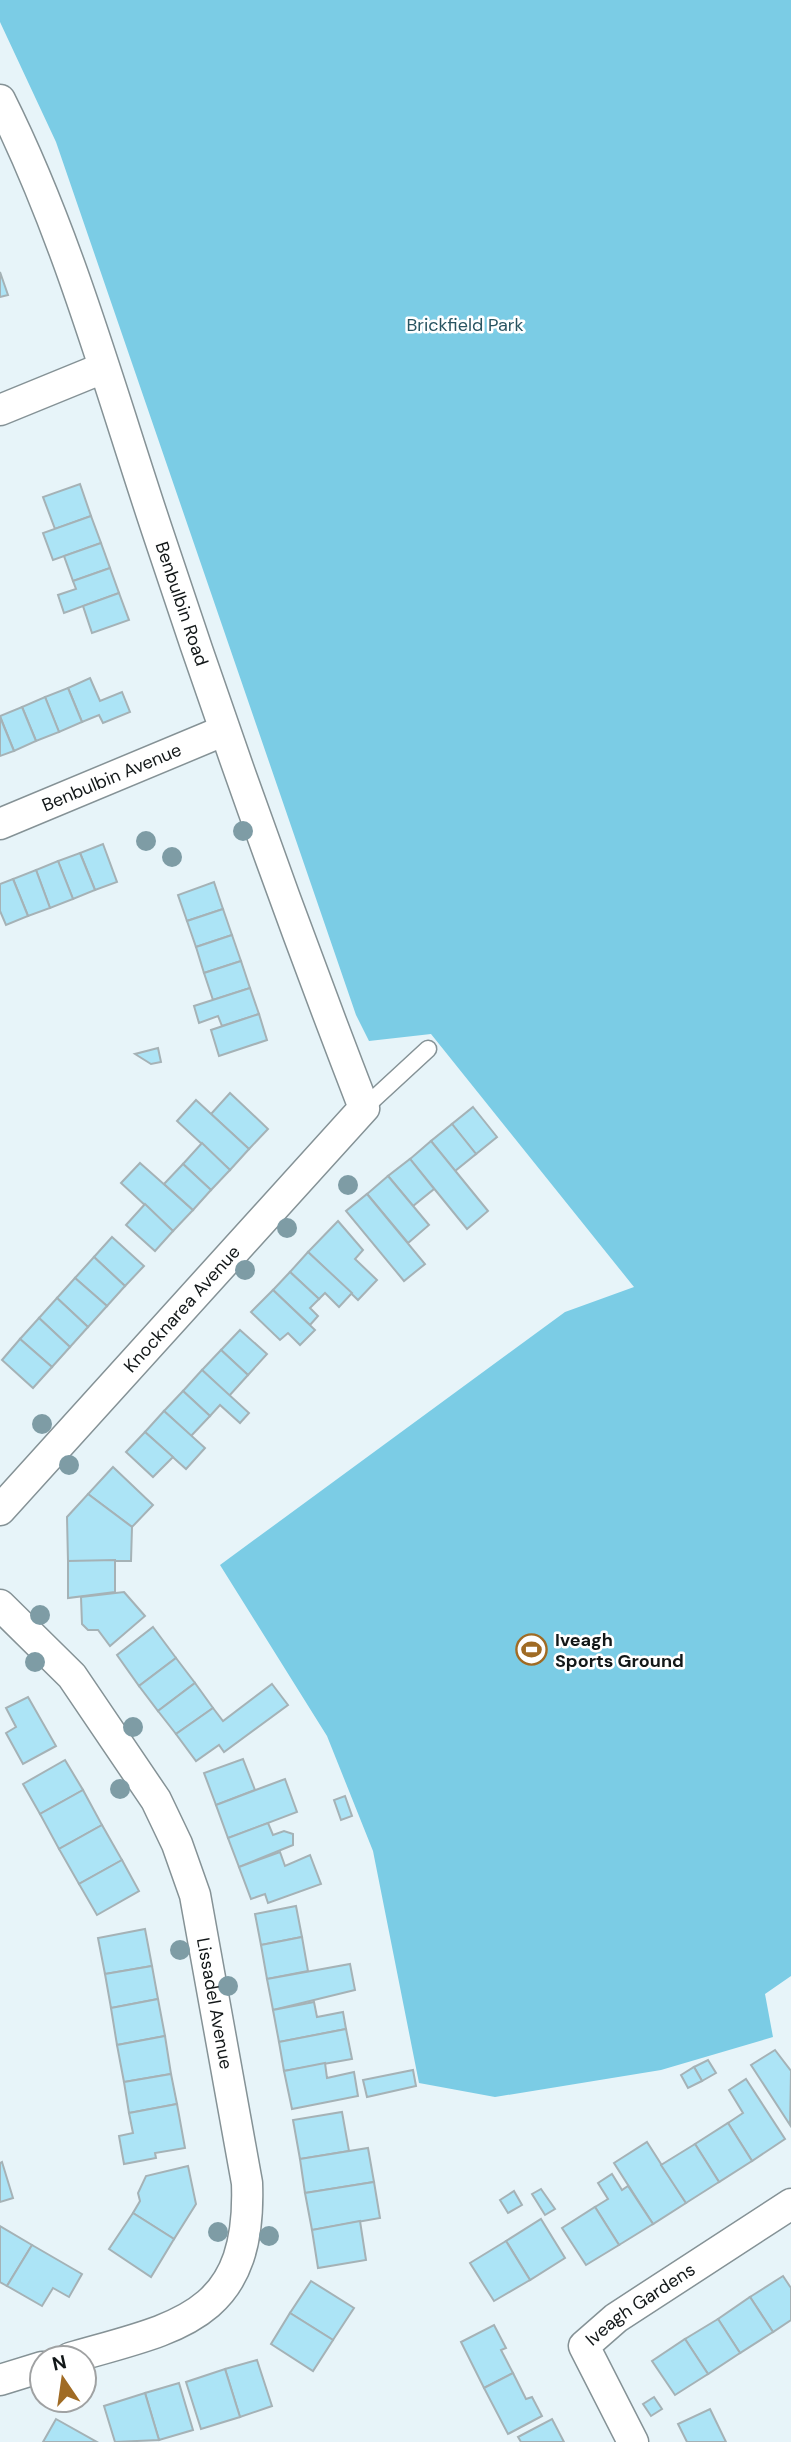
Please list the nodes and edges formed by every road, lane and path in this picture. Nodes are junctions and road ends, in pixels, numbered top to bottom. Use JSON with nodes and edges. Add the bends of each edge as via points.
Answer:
{"nodes":[{"id":1,"x":0,"y":100,"type":"edge"},
{"id":2,"x":103,"y":368,"type":"junction"},
{"id":3,"x":0,"y":410,"type":"edge"},
{"id":4,"x":223,"y":731,"type":"junction"},
{"id":5,"x":0,"y":824,"type":"edge"},
{"id":6,"x":428,"y":1049,"type":"dead end"},
{"id":7,"x":364,"y":1108,"type":"junction"},
{"id":8,"x":0,"y":1510,"type":"edge"},
{"id":9,"x":0,"y":1605,"type":"edge"},
{"id":10,"x":791,"y":2204,"type":"edge"},
{"id":11,"x":98,"y":2349,"type":"edge"},
{"id":12,"x":28,"y":2371,"type":"edge"},
{"id":13,"x":0,"y":2380,"type":"edge"},
{"id":14,"x":634,"y":2442,"type":"edge"}],
"edges":[{"from":1,"to":2,"type":"street","name":"Benbulbin Road","via":[[80,296]]},
{"from":2,"to":3,"type":"street"},
{"from":2,"to":4,"type":"street","name":"Benbulbin Road"},
{"from":4,"to":5,"type":"street","name":"Benbulbin Avenue"},
{"from":4,"to":7,"type":"street","name":"Benbulbin Road"},
{"from":6,"to":7,"type":"lane"},
{"from":7,"to":8,"type":"street","name":"Knocknarea Avenue"},
{"from":9,"to":11,"type":"street","name":"Lissadel Avenue","via":[[72,1676],[156,1800],[177,1844],[195,1895],[247,2183],[248,2216],[236,2263],[204,2310],[186,2322]]},
{"from":10,"to":14,"type":"street","name":"Iveagh Gardens","via":[[616,2318],[584,2346]]},
{"from":12,"to":13,"type":"street"}]}
